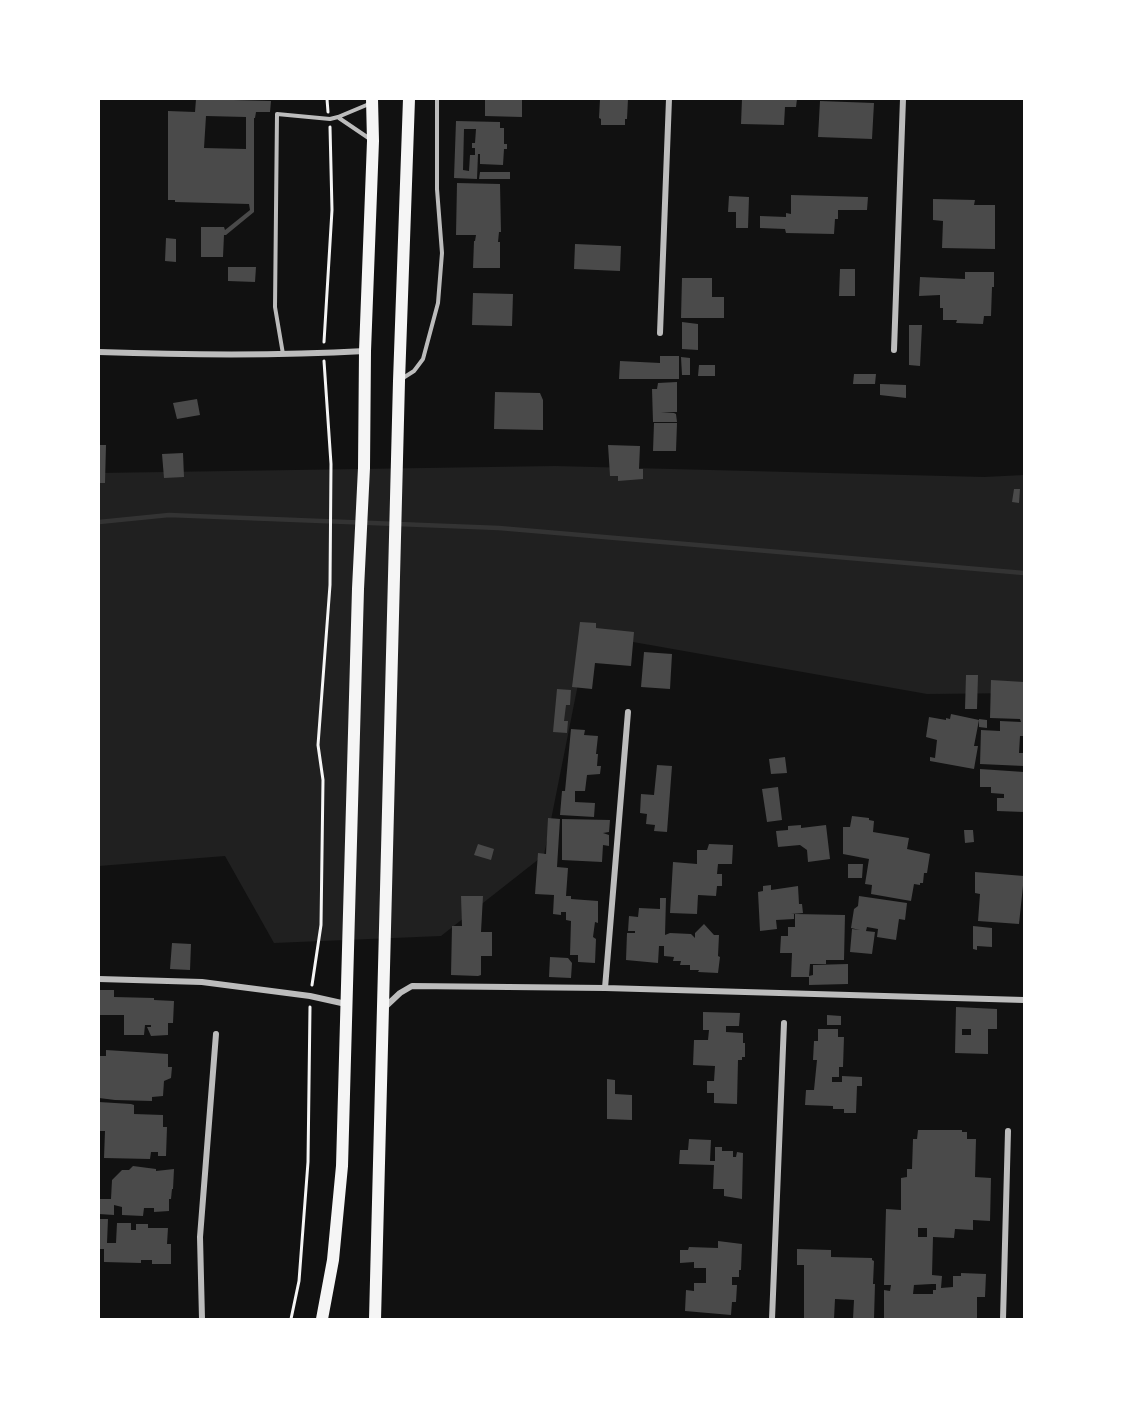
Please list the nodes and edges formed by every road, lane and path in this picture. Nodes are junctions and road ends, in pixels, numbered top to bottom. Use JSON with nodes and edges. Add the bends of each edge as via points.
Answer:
{"nodes":[{"id":1,"x":327,"y":99,"type":"edge"},
{"id":2,"x":410,"y":99,"type":"edge"},
{"id":3,"x":437,"y":99,"type":"edge"},
{"id":4,"x":669,"y":99,"type":"edge"},
{"id":5,"x":903,"y":99,"type":"edge"},
{"id":6,"x":372,"y":101,"type":"edge"},
{"id":7,"x":338,"y":117,"type":"junction"},
{"id":8,"x":330,"y":119,"type":"junction"},
{"id":9,"x":373,"y":141,"type":"junction"},
{"id":10,"x":660,"y":333,"type":"dead end"},
{"id":11,"x":894,"y":350,"type":"dead end"},
{"id":12,"x":365,"y":351,"type":"junction"},
{"id":13,"x":99,"y":352,"type":"edge"},
{"id":14,"x":283,"y":354,"type":"junction"},
{"id":15,"x":324,"y":354,"type":"junction"},
{"id":16,"x":399,"y":381,"type":"junction"},
{"id":17,"x":628,"y":712,"type":"dead end"},
{"id":18,"x":99,"y":979,"type":"edge"},
{"id":19,"x":605,"y":988,"type":"junction"},
{"id":20,"x":310,"y":996,"type":"junction"},
{"id":21,"x":1024,"y":1000,"type":"edge"},
{"id":22,"x":346,"y":1004,"type":"junction"},
{"id":23,"x":382,"y":1011,"type":"junction"},
{"id":24,"x":784,"y":1023,"type":"dead end"},
{"id":25,"x":216,"y":1034,"type":"dead end"},
{"id":26,"x":1008,"y":1131,"type":"dead end"},
{"id":27,"x":202,"y":1319,"type":"edge"},
{"id":28,"x":291,"y":1319,"type":"edge"},
{"id":29,"x":322,"y":1319,"type":"edge"},
{"id":30,"x":375,"y":1319,"type":"edge"},
{"id":31,"x":772,"y":1319,"type":"edge"},
{"id":32,"x":1003,"y":1319,"type":"edge"}],
"edges":[{"from":1,"to":8,"type":"path"},
{"from":2,"to":16,"type":"main road"},
{"from":3,"to":16,"type":"lane","via":[[442,253],[438,303],[423,359]]},
{"from":4,"to":10,"type":"street"},
{"from":5,"to":11,"type":"street"},
{"from":6,"to":7,"type":"lane"},
{"from":6,"to":9,"type":"main road"},
{"from":7,"to":8,"type":"lane"},
{"from":7,"to":9,"type":"lane"},
{"from":8,"to":14,"type":"lane","via":[[277,114],[275,307]]},
{"from":8,"to":15,"type":"path","via":[[332,210]]},
{"from":9,"to":12,"type":"main road"},
{"from":12,"to":15,"type":"street"},
{"from":12,"to":22,"type":"main road"},
{"from":13,"to":14,"type":"street"},
{"from":14,"to":15,"type":"street"},
{"from":15,"to":20,"type":"path","via":[[331,464],[330,585],[318,745],[323,780],[321,925]]},
{"from":16,"to":23,"type":"main road"},
{"from":17,"to":19,"type":"street"},
{"from":18,"to":20,"type":"street","via":[[202,982]]},
{"from":19,"to":21,"type":"street"},
{"from":19,"to":23,"type":"street","via":[[412,986]]},
{"from":20,"to":22,"type":"street"},
{"from":20,"to":28,"type":"path","via":[[308,1162]]},
{"from":22,"to":29,"type":"main road","via":[[339,1202]]},
{"from":23,"to":30,"type":"main road"},
{"from":24,"to":31,"type":"street"},
{"from":25,"to":27,"type":"street","via":[[200,1237]]},
{"from":26,"to":32,"type":"street"}]}
